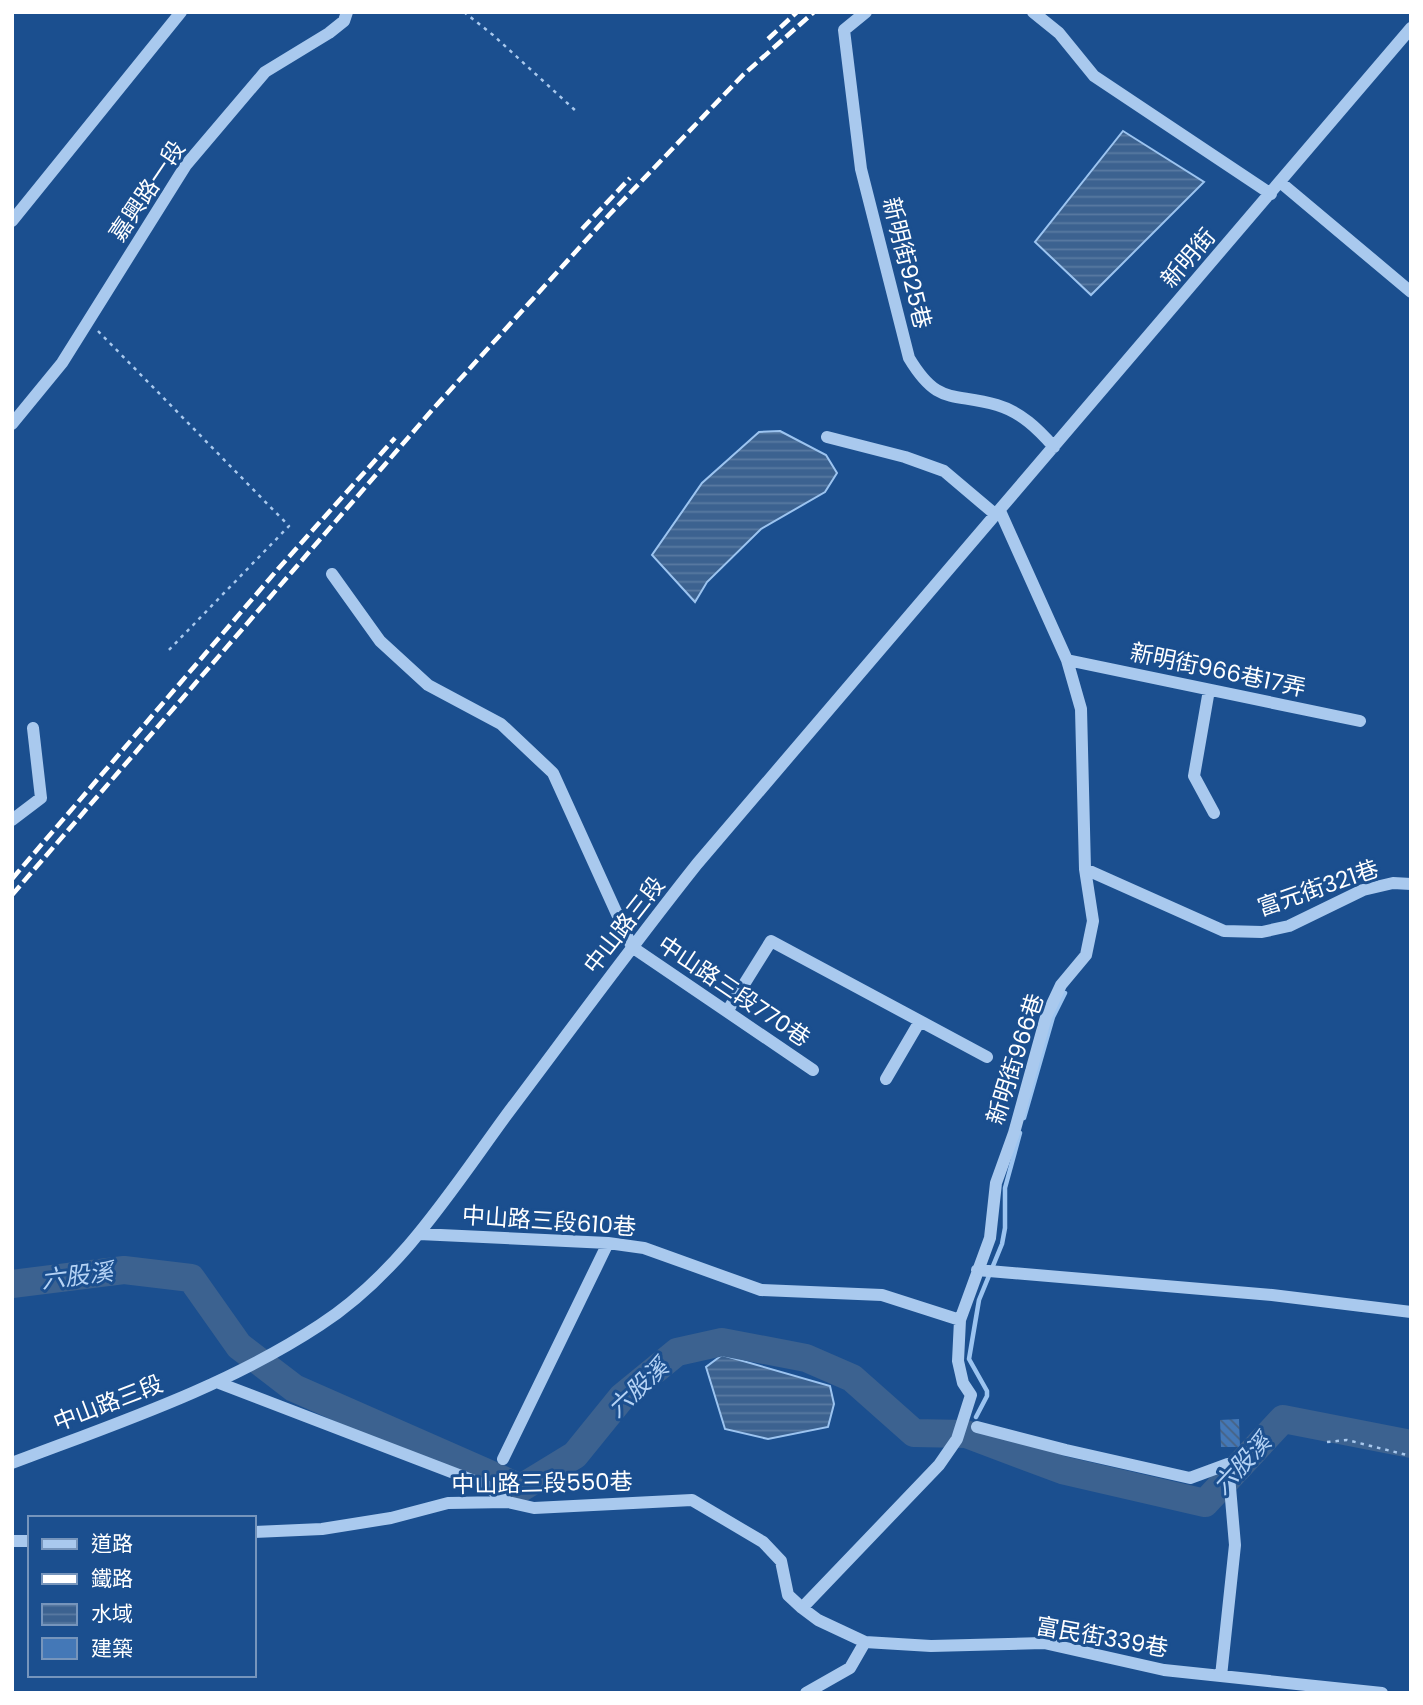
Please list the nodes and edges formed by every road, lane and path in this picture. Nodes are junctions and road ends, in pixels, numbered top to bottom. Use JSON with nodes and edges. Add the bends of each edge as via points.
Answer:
{"nodes":[{"id":1,"x":181,"y":12,"type":"edge"},
{"id":2,"x":347,"y":12,"type":"edge"},
{"id":3,"x":464,"y":12,"type":"edge"},
{"id":4,"x":866,"y":12,"type":"edge"},
{"id":5,"x":1033,"y":12,"type":"edge"},
{"id":6,"x":1411,"y":28,"type":"edge"},
{"id":7,"x":577,"y":111,"type":"dead end"},
{"id":8,"x":1280,"y":182,"type":"junction"},
{"id":9,"x":1271,"y":194,"type":"junction"},
{"id":10,"x":12,"y":221,"type":"edge"},
{"id":11,"x":1411,"y":292,"type":"edge"},
{"id":12,"x":88,"y":321,"type":"junction"},
{"id":13,"x":12,"y":424,"type":"edge"},
{"id":14,"x":827,"y":437,"type":"dead end"},
{"id":15,"x":1054,"y":447,"type":"junction"},
{"id":16,"x":998,"y":513,"type":"junction"},
{"id":17,"x":332,"y":574,"type":"dead end"},
{"id":18,"x":166,"y":653,"type":"dead end"},
{"id":19,"x":1067,"y":660,"type":"junction"},
{"id":20,"x":1209,"y":690,"type":"junction"},
{"id":21,"x":1360,"y":721,"type":"dead end"},
{"id":22,"x":33,"y":728,"type":"dead end"},
{"id":23,"x":1214,"y":813,"type":"dead end"},
{"id":24,"x":12,"y":820,"type":"edge"},
{"id":25,"x":1085,"y":869,"type":"junction"},
{"id":26,"x":1411,"y":884,"type":"edge"},
{"id":27,"x":632,"y":947,"type":"junction"},
{"id":28,"x":728,"y":1010,"type":"junction"},
{"id":29,"x":920,"y":1021,"type":"junction"},
{"id":30,"x":987,"y":1057,"type":"dead end"},
{"id":31,"x":813,"y":1070,"type":"dead end"},
{"id":32,"x":886,"y":1079,"type":"dead end"},
{"id":33,"x":419,"y":1234,"type":"junction"},
{"id":34,"x":608,"y":1243,"type":"junction"},
{"id":35,"x":977,"y":1270,"type":"junction"},
{"id":36,"x":1411,"y":1312,"type":"edge"},
{"id":37,"x":960,"y":1320,"type":"junction"},
{"id":38,"x":219,"y":1383,"type":"junction"},
{"id":39,"x":977,"y":1427,"type":"dead end"},
{"id":40,"x":1327,"y":1442,"type":"dead end"},
{"id":41,"x":1411,"y":1456,"type":"edge"},
{"id":42,"x":503,"y":1459,"type":"dead end"},
{"id":43,"x":12,"y":1464,"type":"edge"},
{"id":44,"x":508,"y":1502,"type":"junction"},
{"id":45,"x":256,"y":1532,"type":"edge"},
{"id":46,"x":802,"y":1608,"type":"junction"},
{"id":47,"x":818,"y":1620,"type":"joint"},
{"id":48,"x":865,"y":1642,"type":"junction"},
{"id":49,"x":1221,"y":1676,"type":"junction"},
{"id":50,"x":806,"y":1693,"type":"edge"},
{"id":51,"x":1382,"y":1693,"type":"edge"}],
"edges":[{"from":1,"to":10,"type":"street"},
{"from":2,"to":12,"type":"street","name":"嘉興路一段","via":[[344,21],[329,33],[265,72],[186,165]]},
{"from":3,"to":7,"type":"path"},
{"from":4,"to":15,"type":"street","name":"新明街925巷","via":[[844,30],[861,169],[909,358],[931,388],[946,396],[999,406],[1035,425]]},
{"from":5,"to":9,"type":"street","via":[[1059,33],[1094,76]]},
{"from":6,"to":8,"type":"street","name":"新明街"},
{"from":8,"to":9,"type":"street","name":"新明街"},
{"from":8,"to":11,"type":"street"},
{"from":9,"to":15,"type":"street","name":"新明街"},
{"from":12,"to":13,"type":"street","name":"嘉興路一段","via":[[62,363]]},
{"from":12,"to":18,"type":"path","via":[[289,526]]},
{"from":14,"to":16,"type":"street","via":[[944,471]]},
{"from":15,"to":16,"type":"street","name":"新明街"},
{"from":16,"to":19,"type":"street","name":"新明街966巷"},
{"from":16,"to":27,"type":"street","name":"中山路三段","via":[[697,864]]},
{"from":17,"to":27,"type":"street","via":[[380,640],[428,685],[501,724],[553,773]]},
{"from":19,"to":20,"type":"street","name":"新明街966巷17弄"},
{"from":19,"to":25,"type":"street","name":"新明街966巷","via":[[1080,709]]},
{"from":20,"to":21,"type":"street","name":"新明街966巷17弄"},
{"from":20,"to":23,"type":"street","via":[[1194,776]]},
{"from":22,"to":24,"type":"street","via":[[41,798]]},
{"from":25,"to":26,"type":"street","name":"富元街321巷","via":[[1224,931],[1262,932],[1289,926],[1363,890]]},
{"from":25,"to":35,"type":"street","name":"新明街966巷","via":[[1093,921],[1086,955],[1061,985],[1046,1017],[996,1183],[990,1237]]},
{"from":27,"to":28,"type":"street","name":"中山路三段770巷"},
{"from":27,"to":33,"type":"street","name":"中山路三段"},
{"from":28,"to":29,"type":"street","via":[[771,941]]},
{"from":28,"to":31,"type":"street","name":"中山路三段770巷"},
{"from":29,"to":30,"type":"street"},
{"from":29,"to":32,"type":"street"},
{"from":33,"to":34,"type":"street","name":"中山路三段610巷"},
{"from":33,"to":38,"type":"street","name":"中山路三段","via":[[369,1287],[321,1325]]},
{"from":34,"to":37,"type":"street","name":"中山路三段610巷","via":[[643,1248],[761,1290],[882,1295]]},
{"from":34,"to":42,"type":"street"},
{"from":35,"to":36,"type":"street","via":[[1272,1295]]},
{"from":35,"to":37,"type":"street","name":"新明街966巷"},
{"from":37,"to":46,"type":"street","name":"新明街966巷","via":[[958,1361],[971,1395],[957,1440],[939,1465]]},
{"from":38,"to":43,"type":"street","name":"中山路三段"},
{"from":38,"to":44,"type":"street","via":[[485,1485]]},
{"from":39,"to":49,"type":"street","via":[[1190,1478],[1228,1464],[1236,1545]]},
{"from":40,"to":41,"type":"path","via":[[1347,1440]]},
{"from":44,"to":45,"type":"street","name":"中山路三段550巷","via":[[448,1503],[322,1529]]},
{"from":44,"to":46,"type":"street","name":"中山路三段550巷","via":[[534,1508],[692,1500],[763,1542],[781,1561],[789,1594]]},
{"from":46,"to":47,"type":"street","name":"中山路三段550巷"},
{"from":47,"to":48,"type":"street","name":"富民街339巷"},
{"from":48,"to":49,"type":"street","name":"富民街339巷","via":[[931,1646],[1044,1643],[1164,1670]]},
{"from":48,"to":50,"type":"street","via":[[850,1668]]},
{"from":49,"to":51,"type":"street","name":"富民街339巷"}]}
